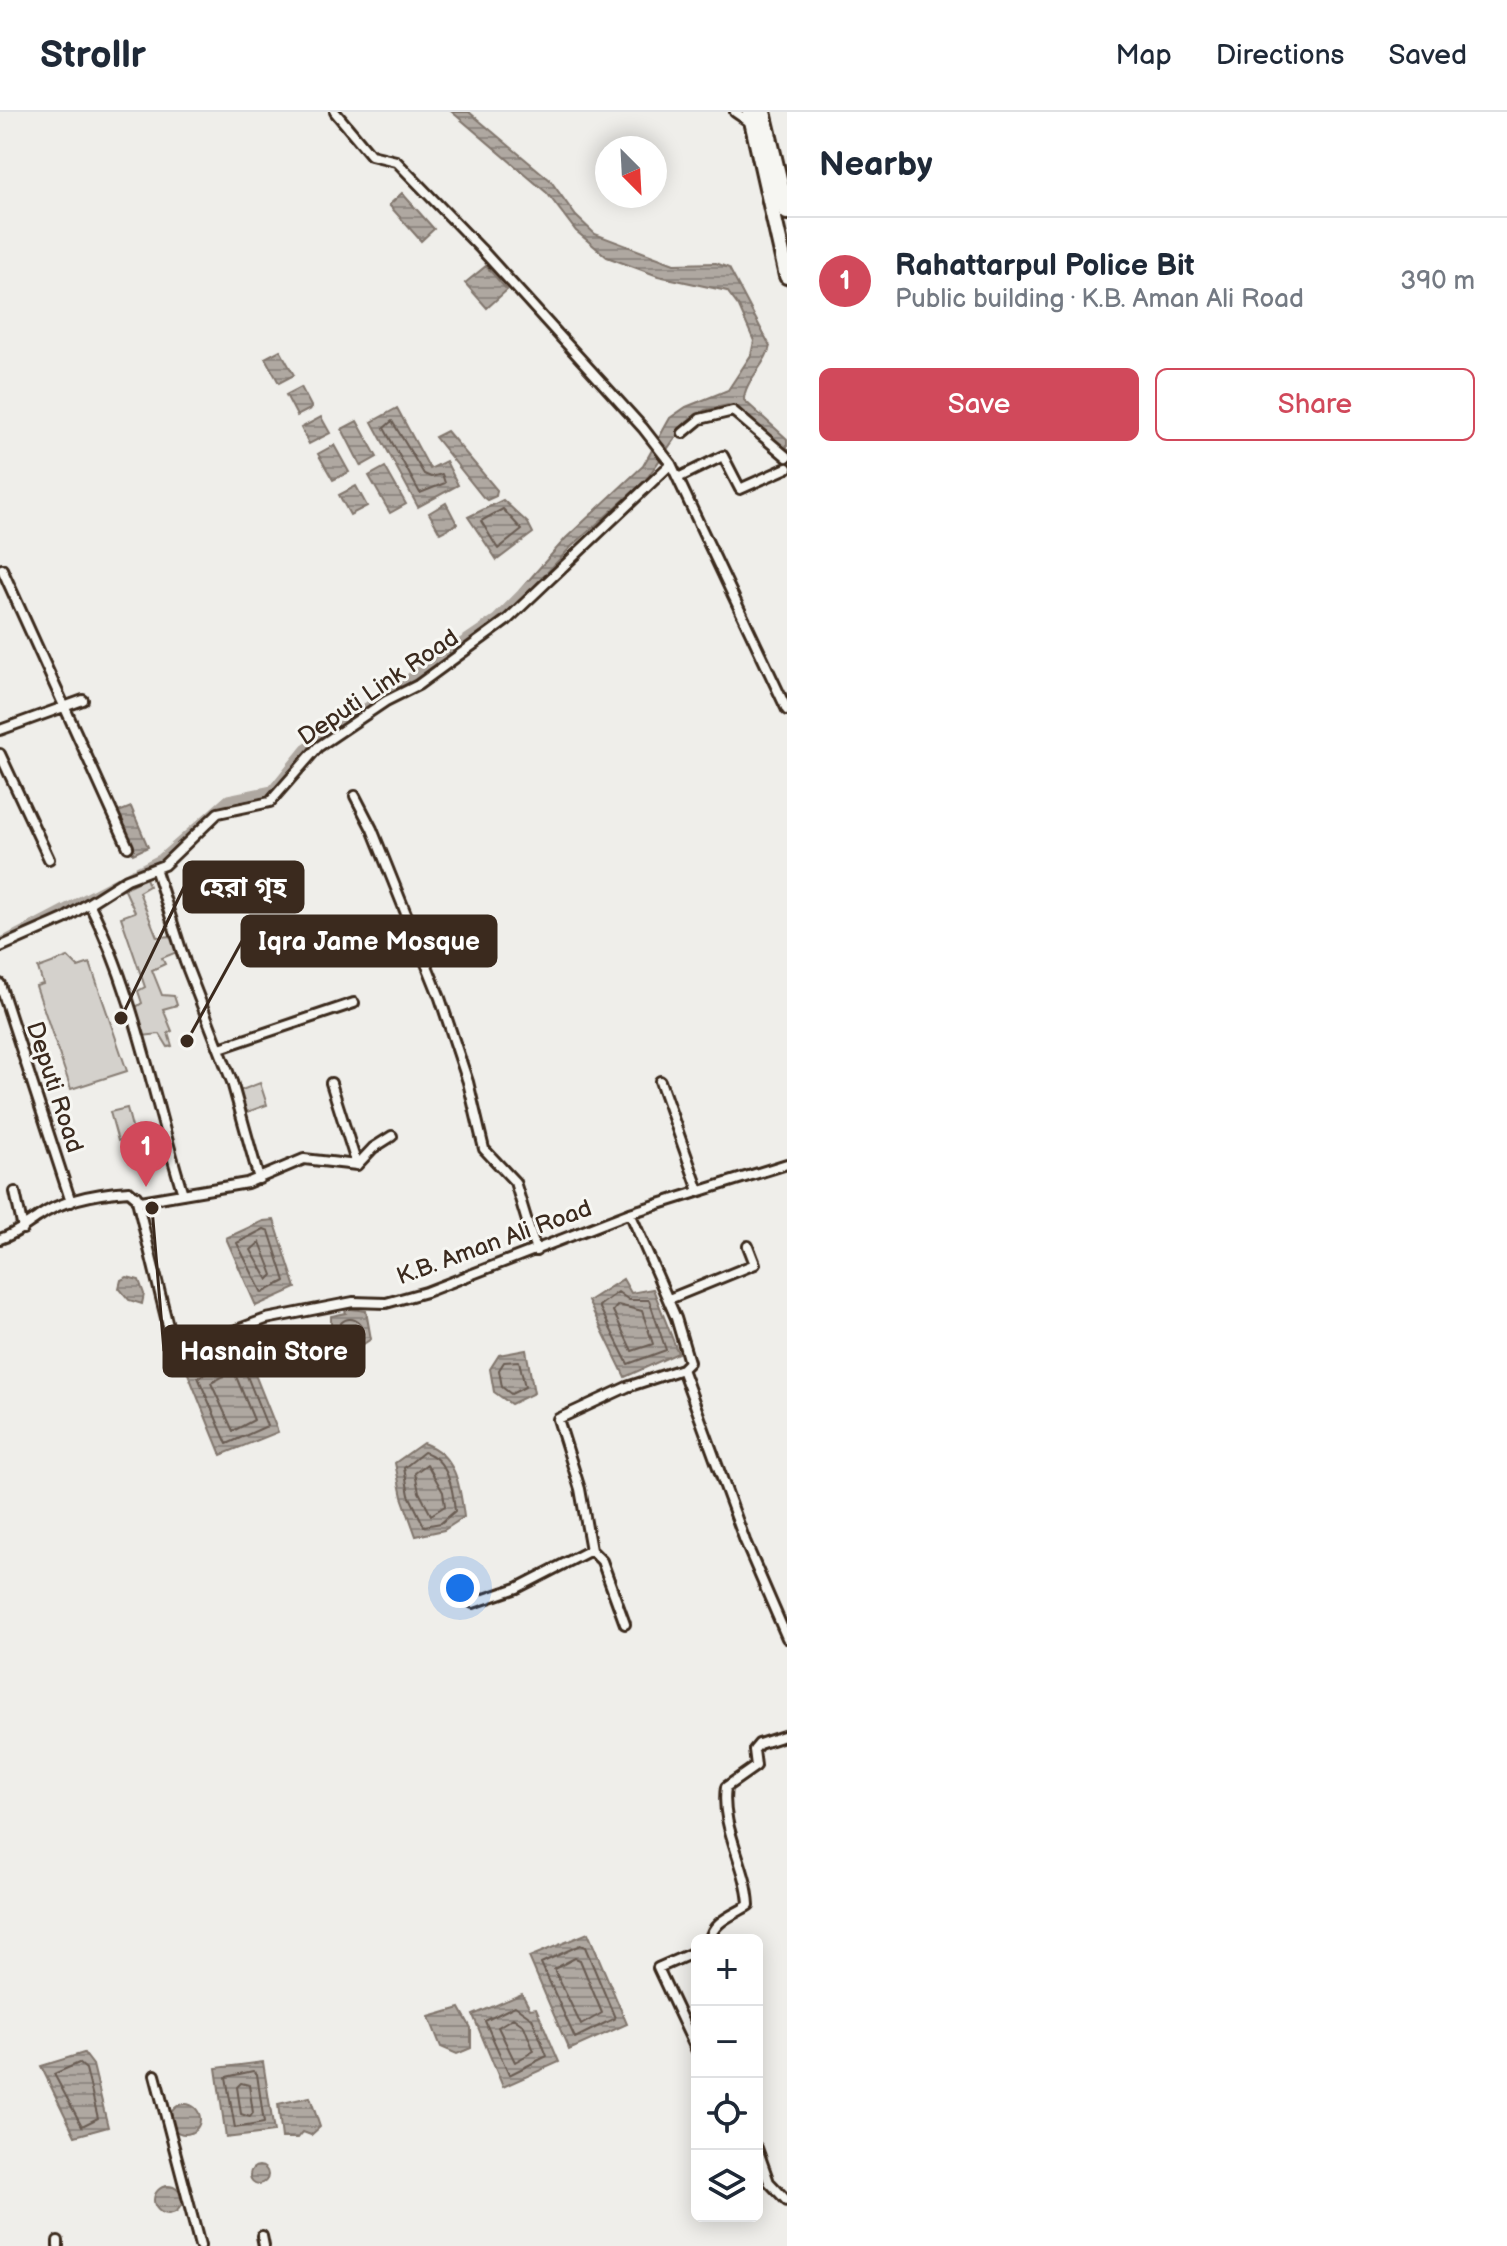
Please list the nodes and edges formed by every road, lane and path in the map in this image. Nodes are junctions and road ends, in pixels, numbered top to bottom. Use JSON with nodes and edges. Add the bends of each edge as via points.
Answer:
{"nodes":[{"id":1,"x":335,"y":112,"type":"edge"},
{"id":2,"x":735,"y":112,"type":"edge"},
{"id":3,"x":760,"y":115,"type":"edge"},
{"id":4,"x":786,"y":203,"type":"edge"},
{"id":5,"x":787,"y":276,"type":"edge"},
{"id":6,"x":683,"y":433,"type":"dead end"},
{"id":7,"x":787,"y":457,"type":"edge"},
{"id":8,"x":668,"y":461,"type":"junction"},
{"id":9,"x":787,"y":468,"type":"edge"},
{"id":10,"x":678,"y":478,"type":"junction"},
{"id":11,"x":2,"y":569,"type":"dead end"},
{"id":12,"x":83,"y":700,"type":"dead end"},
{"id":13,"x":65,"y":705,"type":"junction"},
{"id":14,"x":787,"y":710,"type":"edge"},
{"id":15,"x":0,"y":730,"type":"edge"},
{"id":16,"x":0,"y":754,"type":"edge"},
{"id":17,"x":355,"y":796,"type":"dead end"},
{"id":18,"x":128,"y":847,"type":"dead end"},
{"id":19,"x":49,"y":859,"type":"dead end"},
{"id":20,"x":156,"y":871,"type":"dead end"},
{"id":21,"x":89,"y":903,"type":"junction"},
{"id":22,"x":0,"y":947,"type":"edge"},
{"id":23,"x":0,"y":984,"type":"edge"},
{"id":24,"x":354,"y":1003,"type":"dead end"},
{"id":25,"x":220,"y":1048,"type":"junction"},
{"id":26,"x":660,"y":1081,"type":"dead end"},
{"id":27,"x":331,"y":1083,"type":"dead end"},
{"id":28,"x":392,"y":1136,"type":"dead end"},
{"id":29,"x":787,"y":1164,"type":"edge"},
{"id":30,"x":357,"y":1165,"type":"junction"},
{"id":31,"x":259,"y":1179,"type":"junction"},
{"id":32,"x":699,"y":1191,"type":"junction"},
{"id":33,"x":15,"y":1192,"type":"dead end"},
{"id":34,"x":183,"y":1194,"type":"junction"},
{"id":35,"x":136,"y":1196,"type":"junction"},
{"id":36,"x":71,"y":1202,"type":"junction"},
{"id":37,"x":630,"y":1213,"type":"junction"},
{"id":38,"x":23,"y":1229,"type":"junction"},
{"id":39,"x":0,"y":1239,"type":"edge"},
{"id":40,"x":748,"y":1246,"type":"dead end"},
{"id":41,"x":536,"y":1251,"type":"junction"},
{"id":42,"x":669,"y":1299,"type":"junction"},
{"id":43,"x":682,"y":1369,"type":"junction"},
{"id":44,"x":591,"y":1550,"type":"junction"},
{"id":45,"x":473,"y":1603,"type":"dead end"},
{"id":46,"x":625,"y":1624,"type":"dead end"},
{"id":47,"x":787,"y":1638,"type":"edge"},
{"id":48,"x":787,"y":1735,"type":"edge"},
{"id":49,"x":711,"y":1934,"type":"edge"},
{"id":50,"x":691,"y":1954,"type":"edge"},
{"id":51,"x":691,"y":2040,"type":"edge"},
{"id":52,"x":155,"y":2075,"type":"dead end"},
{"id":53,"x":758,"y":2150,"type":"edge"},
{"id":54,"x":787,"y":2201,"type":"edge"},
{"id":55,"x":262,"y":2236,"type":"dead end"},
{"id":56,"x":200,"y":2246,"type":"edge"},
{"id":57,"x":264,"y":2246,"type":"edge"}],
"edges":[{"from":1,"to":8,"type":"street","via":[[371,155],[396,161],[481,249]]},
{"from":2,"to":3,"type":"street"},
{"from":3,"to":4,"type":"highway"},
{"from":3,"to":5,"type":"highway"},
{"from":6,"to":7,"type":"street","via":[[700,419],[733,411]]},
{"from":8,"to":10,"type":"street"},
{"from":8,"to":21,"type":"street","name":"Deputi Link Road","via":[[507,620],[418,685],[318,747],[270,802],[218,813],[164,865],[127,879]]},
{"from":9,"to":10,"type":"street","via":[[740,489],[723,456]]},
{"from":10,"to":14,"type":"street"},
{"from":11,"to":13,"type":"street"},
{"from":12,"to":13,"type":"street"},
{"from":13,"to":15,"type":"street"},
{"from":13,"to":18,"type":"street"},
{"from":16,"to":19,"type":"street"},
{"from":17,"to":41,"type":"street","via":[[440,998],[484,1149],[515,1182]]},
{"from":20,"to":25,"type":"street"},
{"from":21,"to":22,"type":"street","name":"Deputi Link Road"},
{"from":21,"to":34,"type":"street","via":[[137,1027]]},
{"from":23,"to":36,"type":"street","name":"Deputi Road"},
{"from":24,"to":25,"type":"street"},
{"from":25,"to":31,"type":"street"},
{"from":26,"to":32,"type":"street"},
{"from":27,"to":30,"type":"street"},
{"from":28,"to":30,"type":"street"},
{"from":29,"to":32,"type":"street","name":"K.B. Aman Ali Road"},
{"from":30,"to":31,"type":"street","via":[[304,1159]]},
{"from":31,"to":34,"type":"street"},
{"from":32,"to":37,"type":"street","name":"K.B. Aman Ali Road"},
{"from":33,"to":38,"type":"street"},
{"from":34,"to":35,"type":"street","via":[[141,1201]]},
{"from":35,"to":36,"type":"street","via":[[115,1192]]},
{"from":35,"to":41,"type":"street","name":"K.B. Aman Ali Road","via":[[169,1330],[185,1349],[266,1319],[353,1302],[386,1303],[426,1292]]},
{"from":36,"to":38,"type":"street"},
{"from":37,"to":41,"type":"street","name":"K.B. Aman Ali Road"},
{"from":37,"to":42,"type":"street"},
{"from":38,"to":39,"type":"street"},
{"from":40,"to":42,"type":"street","via":[[755,1264]]},
{"from":42,"to":43,"type":"street","via":[[689,1362]]},
{"from":43,"to":44,"type":"street","via":[[558,1419],[580,1489]]},
{"from":43,"to":47,"type":"street"},
{"from":44,"to":45,"type":"street","via":[[517,1588]]},
{"from":44,"to":46,"type":"street","via":[[602,1561]]},
{"from":48,"to":49,"type":"street","via":[[759,1744],[754,1750],[756,1766],[726,1787],[729,1830],[749,1905],[717,1924]]},
{"from":50,"to":51,"type":"street","via":[[658,1968]]},
{"from":52,"to":56,"type":"street"},
{"from":53,"to":54,"type":"street","via":[[769,2182]]},
{"from":55,"to":57,"type":"street"}]}
